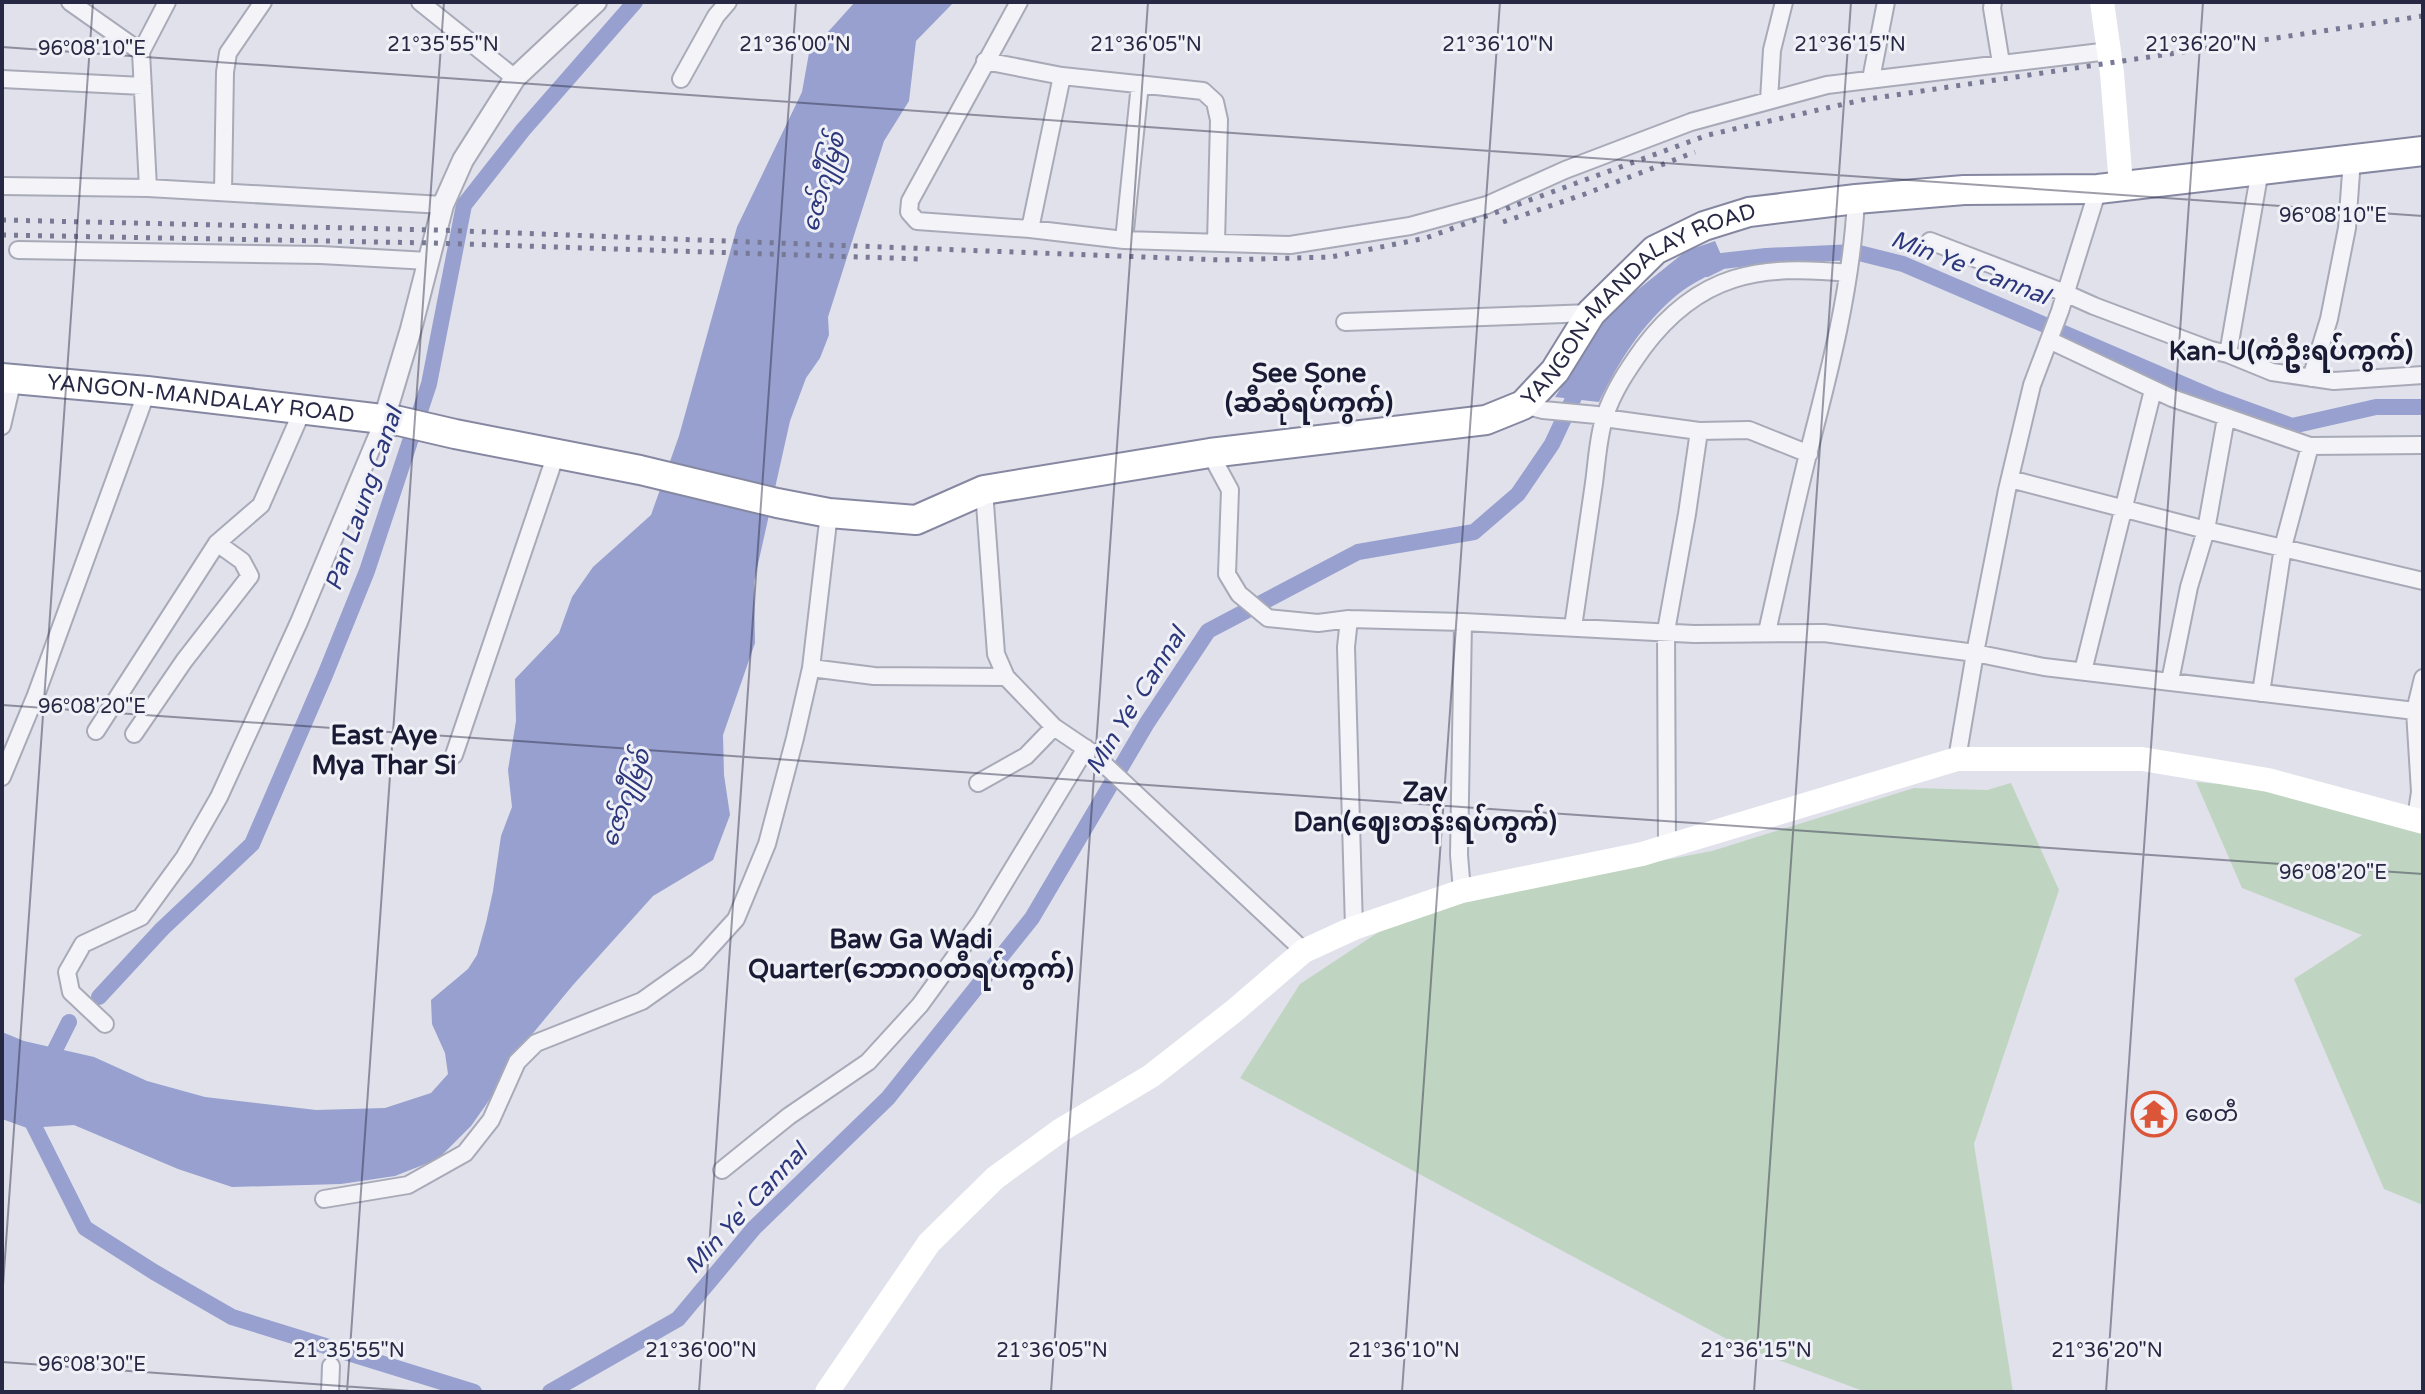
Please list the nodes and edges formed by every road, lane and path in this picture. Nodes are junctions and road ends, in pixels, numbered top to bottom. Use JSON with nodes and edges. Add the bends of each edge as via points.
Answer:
{"nodes":[{"id":1,"x":70,"y":2,"type":"edge"},
{"id":2,"x":167,"y":2,"type":"edge"},
{"id":3,"x":263,"y":2,"type":"edge"},
{"id":4,"x":421,"y":2,"type":"edge"},
{"id":5,"x":596,"y":2,"type":"edge"},
{"id":6,"x":728,"y":2,"type":"edge"},
{"id":7,"x":1019,"y":2,"type":"edge"},
{"id":8,"x":1784,"y":2,"type":"edge"},
{"id":9,"x":1886,"y":2,"type":"edge"},
{"id":10,"x":1993,"y":2,"type":"edge"},
{"id":11,"x":2102,"y":2,"type":"edge"},
{"id":12,"x":2109,"y":51,"type":"junction"},
{"id":13,"x":141,"y":52,"type":"junction"},
{"id":14,"x":985,"y":61,"type":"junction"},
{"id":15,"x":2001,"y":63,"type":"junction"},
{"id":16,"x":1062,"y":76,"type":"junction"},
{"id":17,"x":515,"y":78,"type":"junction"},
{"id":18,"x":2,"y":79,"type":"edge"},
{"id":19,"x":681,"y":79,"type":"dead end"},
{"id":20,"x":1871,"y":79,"type":"junction"},
{"id":21,"x":1140,"y":84,"type":"junction"},
{"id":22,"x":143,"y":86,"type":"junction"},
{"id":23,"x":1769,"y":100,"type":"junction"},
{"id":24,"x":2423,"y":151,"type":"edge"},
{"id":25,"x":2352,"y":159,"type":"junction"},
{"id":26,"x":2260,"y":170,"type":"junction"},
{"id":27,"x":2,"y":186,"type":"edge"},
{"id":28,"x":2110,"y":187,"type":"junction"},
{"id":29,"x":148,"y":188,"type":"junction"},
{"id":30,"x":223,"y":192,"type":"junction"},
{"id":31,"x":1856,"y":199,"type":"junction"},
{"id":32,"x":443,"y":205,"type":"junction"},
{"id":33,"x":1030,"y":229,"type":"junction"},
{"id":34,"x":1124,"y":240,"type":"junction"},
{"id":35,"x":1930,"y":241,"type":"dead end"},
{"id":36,"x":1216,"y":243,"type":"junction"},
{"id":37,"x":18,"y":250,"type":"dead end"},
{"id":38,"x":428,"y":261,"type":"junction"},
{"id":39,"x":1848,"y":273,"type":"junction"},
{"id":40,"x":2065,"y":293,"type":"junction"},
{"id":41,"x":1591,"y":313,"type":"junction"},
{"id":42,"x":1345,"y":322,"type":"dead end"},
{"id":43,"x":2051,"y":336,"type":"junction"},
{"id":44,"x":2228,"y":354,"type":"junction"},
{"id":45,"x":2423,"y":375,"type":"edge"},
{"id":46,"x":8,"y":378,"type":"edge"},
{"id":47,"x":2311,"y":378,"type":"junction"},
{"id":48,"x":2153,"y":390,"type":"junction"},
{"id":49,"x":147,"y":391,"type":"junction"},
{"id":50,"x":1533,"y":407,"type":"junction"},
{"id":51,"x":303,"y":409,"type":"junction"},
{"id":52,"x":1600,"y":417,"type":"junction"},
{"id":53,"x":2226,"y":418,"type":"junction"},
{"id":54,"x":392,"y":420,"type":"junction"},
{"id":55,"x":2,"y":426,"type":"edge"},
{"id":56,"x":1699,"y":431,"type":"junction"},
{"id":57,"x":2423,"y":445,"type":"edge"},
{"id":58,"x":2310,"y":446,"type":"junction"},
{"id":59,"x":1210,"y":453,"type":"junction"},
{"id":60,"x":556,"y":454,"type":"junction"},
{"id":61,"x":1809,"y":454,"type":"junction"},
{"id":62,"x":2010,"y":479,"type":"junction"},
{"id":63,"x":984,"y":490,"type":"junction"},
{"id":64,"x":2123,"y":508,"type":"junction"},
{"id":65,"x":829,"y":513,"type":"junction"},
{"id":66,"x":2206,"y":530,"type":"junction"},
{"id":67,"x":217,"y":543,"type":"junction"},
{"id":68,"x":2283,"y":547,"type":"junction"},
{"id":69,"x":2423,"y":581,"type":"edge"},
{"id":70,"x":1349,"y":619,"type":"junction"},
{"id":71,"x":1463,"y":622,"type":"junction"},
{"id":72,"x":1573,"y":627,"type":"junction"},
{"id":73,"x":1666,"y":631,"type":"junction"},
{"id":74,"x":1767,"y":632,"type":"junction"},
{"id":75,"x":1975,"y":653,"type":"junction"},
{"id":76,"x":811,"y":668,"type":"junction"},
{"id":77,"x":2083,"y":671,"type":"junction"},
{"id":78,"x":1006,"y":677,"type":"junction"},
{"id":79,"x":2423,"y":678,"type":"edge"},
{"id":80,"x":2170,"y":681,"type":"junction"},
{"id":81,"x":2261,"y":693,"type":"junction"},
{"id":82,"x":2415,"y":711,"type":"junction"},
{"id":83,"x":1054,"y":727,"type":"junction"},
{"id":84,"x":96,"y":731,"type":"dead end"},
{"id":85,"x":134,"y":734,"type":"dead end"},
{"id":86,"x":1088,"y":750,"type":"junction"},
{"id":87,"x":454,"y":755,"type":"dead end"},
{"id":88,"x":1957,"y":759,"type":"junction"},
{"id":89,"x":2,"y":777,"type":"edge"},
{"id":90,"x":978,"y":783,"type":"dead end"},
{"id":91,"x":2419,"y":820,"type":"edge"},
{"id":92,"x":1667,"y":844,"type":"junction"},
{"id":93,"x":1462,"y":891,"type":"junction"},
{"id":94,"x":1354,"y":928,"type":"junction"},
{"id":95,"x":1304,"y":951,"type":"junction"},
{"id":96,"x":105,"y":1024,"type":"dead end"},
{"id":97,"x":722,"y":1170,"type":"dead end"},
{"id":98,"x":324,"y":1199,"type":"dead end"},
{"id":99,"x":331,"y":1366,"type":"dead end"},
{"id":100,"x":330,"y":1392,"type":"edge"},
{"id":101,"x":827,"y":1392,"type":"edge"}],
"edges":[{"from":1,"to":13,"type":"street"},
{"from":2,"to":13,"type":"street"},
{"from":3,"to":30,"type":"street","via":[[228,53]]},
{"from":4,"to":17,"type":"street"},
{"from":5,"to":17,"type":"street"},
{"from":6,"to":19,"type":"street"},
{"from":7,"to":14,"type":"street"},
{"from":8,"to":23,"type":"street","via":[[1772,50]]},
{"from":9,"to":20,"type":"street"},
{"from":10,"to":15,"type":"street"},
{"from":11,"to":12,"type":"main road"},
{"from":12,"to":15,"type":"street"},
{"from":12,"to":28,"type":"main road"},
{"from":13,"to":22,"type":"street"},
{"from":14,"to":16,"type":"street"},
{"from":14,"to":33,"type":"street","via":[[910,201],[909,212],[917,221]]},
{"from":15,"to":20,"type":"street"},
{"from":16,"to":21,"type":"street"},
{"from":16,"to":33,"type":"street"},
{"from":17,"to":32,"type":"street","via":[[463,160]]},
{"from":18,"to":22,"type":"street"},
{"from":20,"to":23,"type":"street"},
{"from":21,"to":34,"type":"street"},
{"from":21,"to":36,"type":"street","via":[[1203,91],[1215,102]]},
{"from":22,"to":29,"type":"street"},
{"from":23,"to":36,"type":"street","via":[[1691,122],[1487,205],[1410,226],[1290,245]]},
{"from":24,"to":25,"type":"highway","name":"YANGON-MANDALAY ROAD"},
{"from":25,"to":26,"type":"highway","name":"YANGON-MANDALAY ROAD"},
{"from":25,"to":47,"type":"street","via":[[2347,228]]},
{"from":26,"to":28,"type":"highway","name":"YANGON-MANDALAY ROAD"},
{"from":26,"to":44,"type":"street"},
{"from":27,"to":29,"type":"street"},
{"from":28,"to":31,"type":"highway","name":"YANGON-MANDALAY ROAD"},
{"from":28,"to":40,"type":"street"},
{"from":29,"to":30,"type":"street"},
{"from":30,"to":32,"type":"street"},
{"from":31,"to":39,"type":"street"},
{"from":31,"to":41,"type":"highway","name":"YANGON-MANDALAY ROAD","via":[[1749,212],[1704,226],[1655,250]]},
{"from":32,"to":38,"type":"street"},
{"from":33,"to":34,"type":"street"},
{"from":34,"to":36,"type":"street"},
{"from":35,"to":40,"type":"street"},
{"from":37,"to":38,"type":"street"},
{"from":38,"to":54,"type":"street"},
{"from":39,"to":52,"type":"street","via":[[1808,269],[1751,274],[1693,297],[1659,327]]},
{"from":39,"to":61,"type":"street"},
{"from":40,"to":43,"type":"street"},
{"from":40,"to":44,"type":"street"},
{"from":41,"to":42,"type":"street"},
{"from":41,"to":50,"type":"highway","name":"YANGON-MANDALAY ROAD"},
{"from":43,"to":48,"type":"street"},
{"from":43,"to":62,"type":"street","via":[[2032,385]]},
{"from":44,"to":47,"type":"street","via":[[2272,372]]},
{"from":45,"to":47,"type":"street"},
{"from":46,"to":49,"type":"highway","name":"YANGON-MANDALAY ROAD"},
{"from":46,"to":55,"type":"street"},
{"from":48,"to":53,"type":"street"},
{"from":48,"to":64,"type":"street"},
{"from":49,"to":51,"type":"highway","name":"YANGON-MANDALAY ROAD"},
{"from":49,"to":89,"type":"street"},
{"from":50,"to":52,"type":"street"},
{"from":50,"to":59,"type":"highway","name":"YANGON-MANDALAY ROAD","via":[[1486,420]]},
{"from":51,"to":54,"type":"highway","name":"YANGON-MANDALAY ROAD"},
{"from":51,"to":67,"type":"street","via":[[261,505]]},
{"from":52,"to":56,"type":"street"},
{"from":52,"to":72,"type":"street"},
{"from":53,"to":58,"type":"street"},
{"from":53,"to":66,"type":"street"},
{"from":54,"to":60,"type":"highway","name":"YANGON-MANDALAY ROAD"},
{"from":54,"to":96,"type":"street","via":[[219,797],[184,858],[141,917],[83,944],[67,972],[71,992]]},
{"from":56,"to":61,"type":"street","via":[[1749,430]]},
{"from":56,"to":73,"type":"street"},
{"from":57,"to":58,"type":"street"},
{"from":58,"to":68,"type":"street"},
{"from":59,"to":63,"type":"highway","name":"YANGON-MANDALAY ROAD"},
{"from":59,"to":70,"type":"street","via":[[1230,490],[1227,574],[1239,594],[1268,618],[1318,623]]},
{"from":60,"to":65,"type":"highway","name":"YANGON-MANDALAY ROAD"},
{"from":60,"to":87,"type":"street"},
{"from":61,"to":74,"type":"street"},
{"from":62,"to":64,"type":"street"},
{"from":62,"to":75,"type":"street"},
{"from":63,"to":65,"type":"highway","name":"YANGON-MANDALAY ROAD","via":[[916,520]]},
{"from":63,"to":78,"type":"street","via":[[996,654]]},
{"from":64,"to":66,"type":"street"},
{"from":64,"to":77,"type":"street"},
{"from":65,"to":76,"type":"street"},
{"from":66,"to":68,"type":"street"},
{"from":66,"to":80,"type":"street"},
{"from":67,"to":84,"type":"street"},
{"from":67,"to":85,"type":"street","via":[[242,561],[250,576]]},
{"from":68,"to":69,"type":"street"},
{"from":68,"to":81,"type":"street"},
{"from":70,"to":71,"type":"street"},
{"from":70,"to":94,"type":"street"},
{"from":71,"to":72,"type":"street"},
{"from":71,"to":93,"type":"street"},
{"from":72,"to":73,"type":"street"},
{"from":73,"to":74,"type":"street"},
{"from":73,"to":92,"type":"street"},
{"from":74,"to":75,"type":"street","via":[[1824,633]]},
{"from":75,"to":77,"type":"street"},
{"from":75,"to":88,"type":"street"},
{"from":76,"to":78,"type":"street","via":[[874,676]]},
{"from":76,"to":98,"type":"street","via":[[767,844],[736,919],[697,962],[642,1001],[536,1043],[517,1062],[491,1120],[465,1153],[408,1185]]},
{"from":77,"to":80,"type":"street"},
{"from":78,"to":83,"type":"street"},
{"from":79,"to":82,"type":"street"},
{"from":80,"to":81,"type":"street"},
{"from":81,"to":82,"type":"street"},
{"from":82,"to":91,"type":"street"},
{"from":83,"to":86,"type":"street"},
{"from":83,"to":90,"type":"street","via":[[1026,756]]},
{"from":86,"to":95,"type":"street"},
{"from":86,"to":97,"type":"street","via":[[981,921],[920,1005],[868,1062]]},
{"from":88,"to":91,"type":"main road","via":[[2142,759],[2268,780]]},
{"from":88,"to":92,"type":"main road"},
{"from":92,"to":93,"type":"main road","via":[[1642,854]]},
{"from":93,"to":94,"type":"main road"},
{"from":94,"to":95,"type":"main road"},
{"from":95,"to":101,"type":"main road","via":[[1151,1076],[1061,1130],[995,1178],[929,1243]]},
{"from":99,"to":100,"type":"street"}]}
